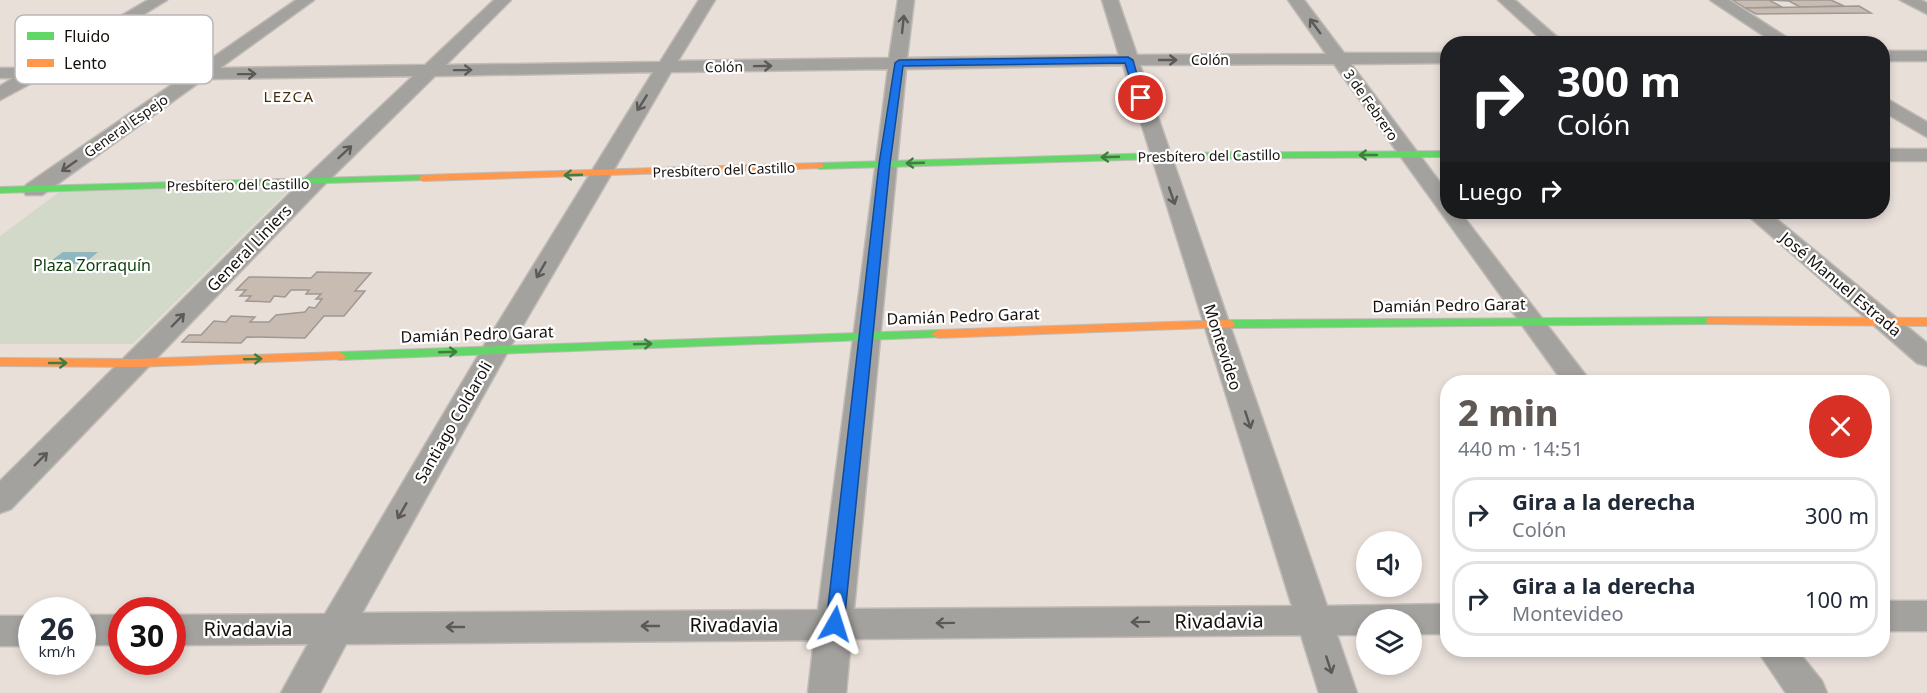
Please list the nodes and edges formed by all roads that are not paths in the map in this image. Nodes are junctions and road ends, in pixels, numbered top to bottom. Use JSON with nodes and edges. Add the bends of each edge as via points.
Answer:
{"nodes":[{"id":1,"x":159,"y":0,"type":"edge"},
{"id":2,"x":306,"y":0,"type":"edge"},
{"id":3,"x":503,"y":0,"type":"edge"},
{"id":4,"x":707,"y":0,"type":"edge"},
{"id":5,"x":906,"y":0,"type":"edge"},
{"id":6,"x":1110,"y":0,"type":"edge"},
{"id":7,"x":1296,"y":0,"type":"edge"},
{"id":8,"x":1506,"y":0,"type":"edge"},
{"id":9,"x":1718,"y":0,"type":"edge"},
{"id":10,"x":1908,"y":0,"type":"edge"},
{"id":11,"x":1927,"y":9,"type":"edge"},
{"id":12,"x":134,"y":15,"type":"edge"},
{"id":13,"x":1548,"y":36,"type":"edge"},
{"id":14,"x":1776,"y":36,"type":"edge"},
{"id":15,"x":1890,"y":56,"type":"edge"},
{"id":16,"x":1927,"y":56,"type":"edge"},
{"id":17,"x":1440,"y":58,"type":"edge"},
{"id":18,"x":1339,"y":59,"type":"junction"},
{"id":19,"x":1128,"y":60,"type":"junction"},
{"id":20,"x":899,"y":63,"type":"junction"},
{"id":21,"x":213,"y":65,"type":"edge"},
{"id":22,"x":664,"y":68,"type":"junction"},
{"id":23,"x":432,"y":70,"type":"junction"},
{"id":24,"x":213,"y":74,"type":"edge"},
{"id":25,"x":17,"y":84,"type":"edge"},
{"id":26,"x":186,"y":84,"type":"edge"},
{"id":27,"x":0,"y":94,"type":"edge"},
{"id":28,"x":1890,"y":107,"type":"edge"},
{"id":29,"x":1927,"y":131,"type":"edge"},
{"id":30,"x":1406,"y":154,"type":"junction"},
{"id":31,"x":1440,"y":154,"type":"edge"},
{"id":32,"x":1890,"y":155,"type":"edge"},
{"id":33,"x":1927,"y":155,"type":"edge"},
{"id":34,"x":1159,"y":156,"type":"junction"},
{"id":35,"x":884,"y":164,"type":"junction"},
{"id":36,"x":598,"y":174,"type":"junction"},
{"id":37,"x":313,"y":183,"type":"junction"},
{"id":38,"x":0,"y":190,"type":"edge"},
{"id":39,"x":34,"y":190,"type":"junction"},
{"id":40,"x":1440,"y":199,"type":"edge"},
{"id":41,"x":1455,"y":219,"type":"edge"},
{"id":42,"x":1763,"y":219,"type":"edge"},
{"id":43,"x":1531,"y":321,"type":"junction"},
{"id":44,"x":1886,"y":322,"type":"junction"},
{"id":45,"x":1927,"y":322,"type":"edge"},
{"id":46,"x":1216,"y":324,"type":"junction"},
{"id":47,"x":867,"y":335,"type":"junction"},
{"id":48,"x":494,"y":351,"type":"junction"},
{"id":49,"x":1927,"y":357,"type":"edge"},
{"id":50,"x":0,"y":362,"type":"edge"},
{"id":51,"x":136,"y":363,"type":"junction"},
{"id":52,"x":1572,"y":375,"type":"edge"},
{"id":53,"x":0,"y":501,"type":"edge"},
{"id":54,"x":1890,"y":616,"type":"edge"},
{"id":55,"x":1927,"y":616,"type":"edge"},
{"id":56,"x":1422,"y":619,"type":"edge"},
{"id":57,"x":1440,"y":619,"type":"edge"},
{"id":58,"x":1314,"y":620,"type":"junction"},
{"id":59,"x":1356,"y":620,"type":"edge"},
{"id":60,"x":835,"y":624,"type":"junction"},
{"id":61,"x":335,"y":628,"type":"junction"},
{"id":62,"x":18,"y":630,"type":"edge"},
{"id":63,"x":186,"y":630,"type":"edge"},
{"id":64,"x":0,"y":631,"type":"edge"},
{"id":65,"x":1781,"y":657,"type":"edge"},
{"id":66,"x":300,"y":693,"type":"edge"},
{"id":67,"x":827,"y":693,"type":"edge"},
{"id":68,"x":1338,"y":693,"type":"edge"},
{"id":69,"x":1808,"y":693,"type":"edge"}],
"edges":[{"from":1,"to":12,"type":"street"},
{"from":2,"to":21,"type":"street","name":"General Espejo"},
{"from":3,"to":23,"type":"street","name":"General Liniers"},
{"from":4,"to":22,"type":"street","name":"Santiago Coldaroli"},
{"from":20,"to":5,"type":"street","one_way":true},
{"from":6,"to":19,"type":"street","name":"Montevideo"},
{"from":18,"to":7,"type":"street","name":"3 de Febrero","one_way":true},
{"from":8,"to":13,"type":"street"},
{"from":9,"to":14,"type":"street"},
{"from":10,"to":11,"type":"street"},
{"from":15,"to":16,"type":"street"},
{"from":17,"to":18,"type":"street","name":"Colón"},
{"from":19,"to":18,"type":"street","name":"Colón","one_way":true},
{"from":18,"to":30,"type":"street","name":"3 de Febrero"},
{"from":19,"to":20,"type":"street","name":"Colón"},
{"from":19,"to":34,"type":"street","name":"Montevideo"},
{"from":22,"to":20,"type":"street","name":"Colón","one_way":true},
{"from":20,"to":35,"type":"street"},
{"from":23,"to":22,"type":"street","name":"Colón","one_way":true},
{"from":22,"to":36,"type":"street","name":"Santiago Coldaroli","one_way":true},
{"from":24,"to":23,"type":"street","name":"Colón","one_way":true},
{"from":37,"to":23,"type":"street","name":"General Liniers","one_way":true},
{"from":25,"to":27,"type":"street"},
{"from":26,"to":39,"type":"street","name":"General Espejo","one_way":true},
{"from":28,"to":29,"type":"street"},
{"from":30,"to":31,"type":"street","name":"Presbítero del Castillo"},
{"from":30,"to":34,"type":"street","name":"Presbítero del Castillo","one_way":true},
{"from":30,"to":40,"type":"street","name":"3 de Febrero"},
{"from":32,"to":33,"type":"street"},
{"from":34,"to":35,"type":"street","name":"Presbítero del Castillo","one_way":true},
{"from":34,"to":46,"type":"street","name":"Montevideo","one_way":true},
{"from":35,"to":36,"type":"street","name":"Presbítero del Castillo"},
{"from":35,"to":47,"type":"street"},
{"from":36,"to":37,"type":"street","name":"Presbítero del Castillo","one_way":true},
{"from":36,"to":48,"type":"street","name":"Santiago Coldaroli","one_way":true},
{"from":37,"to":39,"type":"street","name":"Presbítero del Castillo"},
{"from":51,"to":37,"type":"street","name":"General Liniers","one_way":true},
{"from":38,"to":39,"type":"street","name":"Presbítero del Castillo"},
{"from":41,"to":43,"type":"street","name":"3 de Febrero"},
{"from":42,"to":44,"type":"street","name":"José Manuel Estrada"},
{"from":43,"to":44,"type":"street","name":"Damián Pedro Garat"},
{"from":43,"to":46,"type":"street","name":"Damián Pedro Garat"},
{"from":43,"to":52,"type":"street","name":"3 de Febrero"},
{"from":44,"to":45,"type":"street","name":"Damián Pedro Garat"},
{"from":44,"to":49,"type":"street","name":"José Manuel Estrada"},
{"from":46,"to":47,"type":"street","name":"Damián Pedro Garat"},
{"from":46,"to":58,"type":"street","name":"Montevideo","one_way":true},
{"from":48,"to":47,"type":"street","name":"Damián Pedro Garat","one_way":true},
{"from":47,"to":60,"type":"street"},
{"from":51,"to":48,"type":"street","name":"Damián Pedro Garat","one_way":true},
{"from":48,"to":61,"type":"street","name":"Santiago Coldaroli","one_way":true},
{"from":50,"to":51,"type":"street","name":"Damián Pedro Garat","one_way":true},
{"from":53,"to":51,"type":"street","name":"General Liniers","one_way":true},
{"from":54,"to":55,"type":"street"},
{"from":56,"to":57,"type":"street","name":"Rivadavia"},
{"from":58,"to":59,"type":"street","name":"Rivadavia"},
{"from":58,"to":60,"type":"street","name":"Rivadavia","one_way":true},
{"from":58,"to":68,"type":"street","name":"Montevideo","one_way":true},
{"from":60,"to":61,"type":"street","name":"Rivadavia","one_way":true},
{"from":60,"to":67,"type":"street"},
{"from":61,"to":63,"type":"street","name":"Rivadavia"},
{"from":61,"to":66,"type":"street","name":"Santiago Coldaroli"},
{"from":62,"to":64,"type":"street"},
{"from":65,"to":69,"type":"street"}]}
